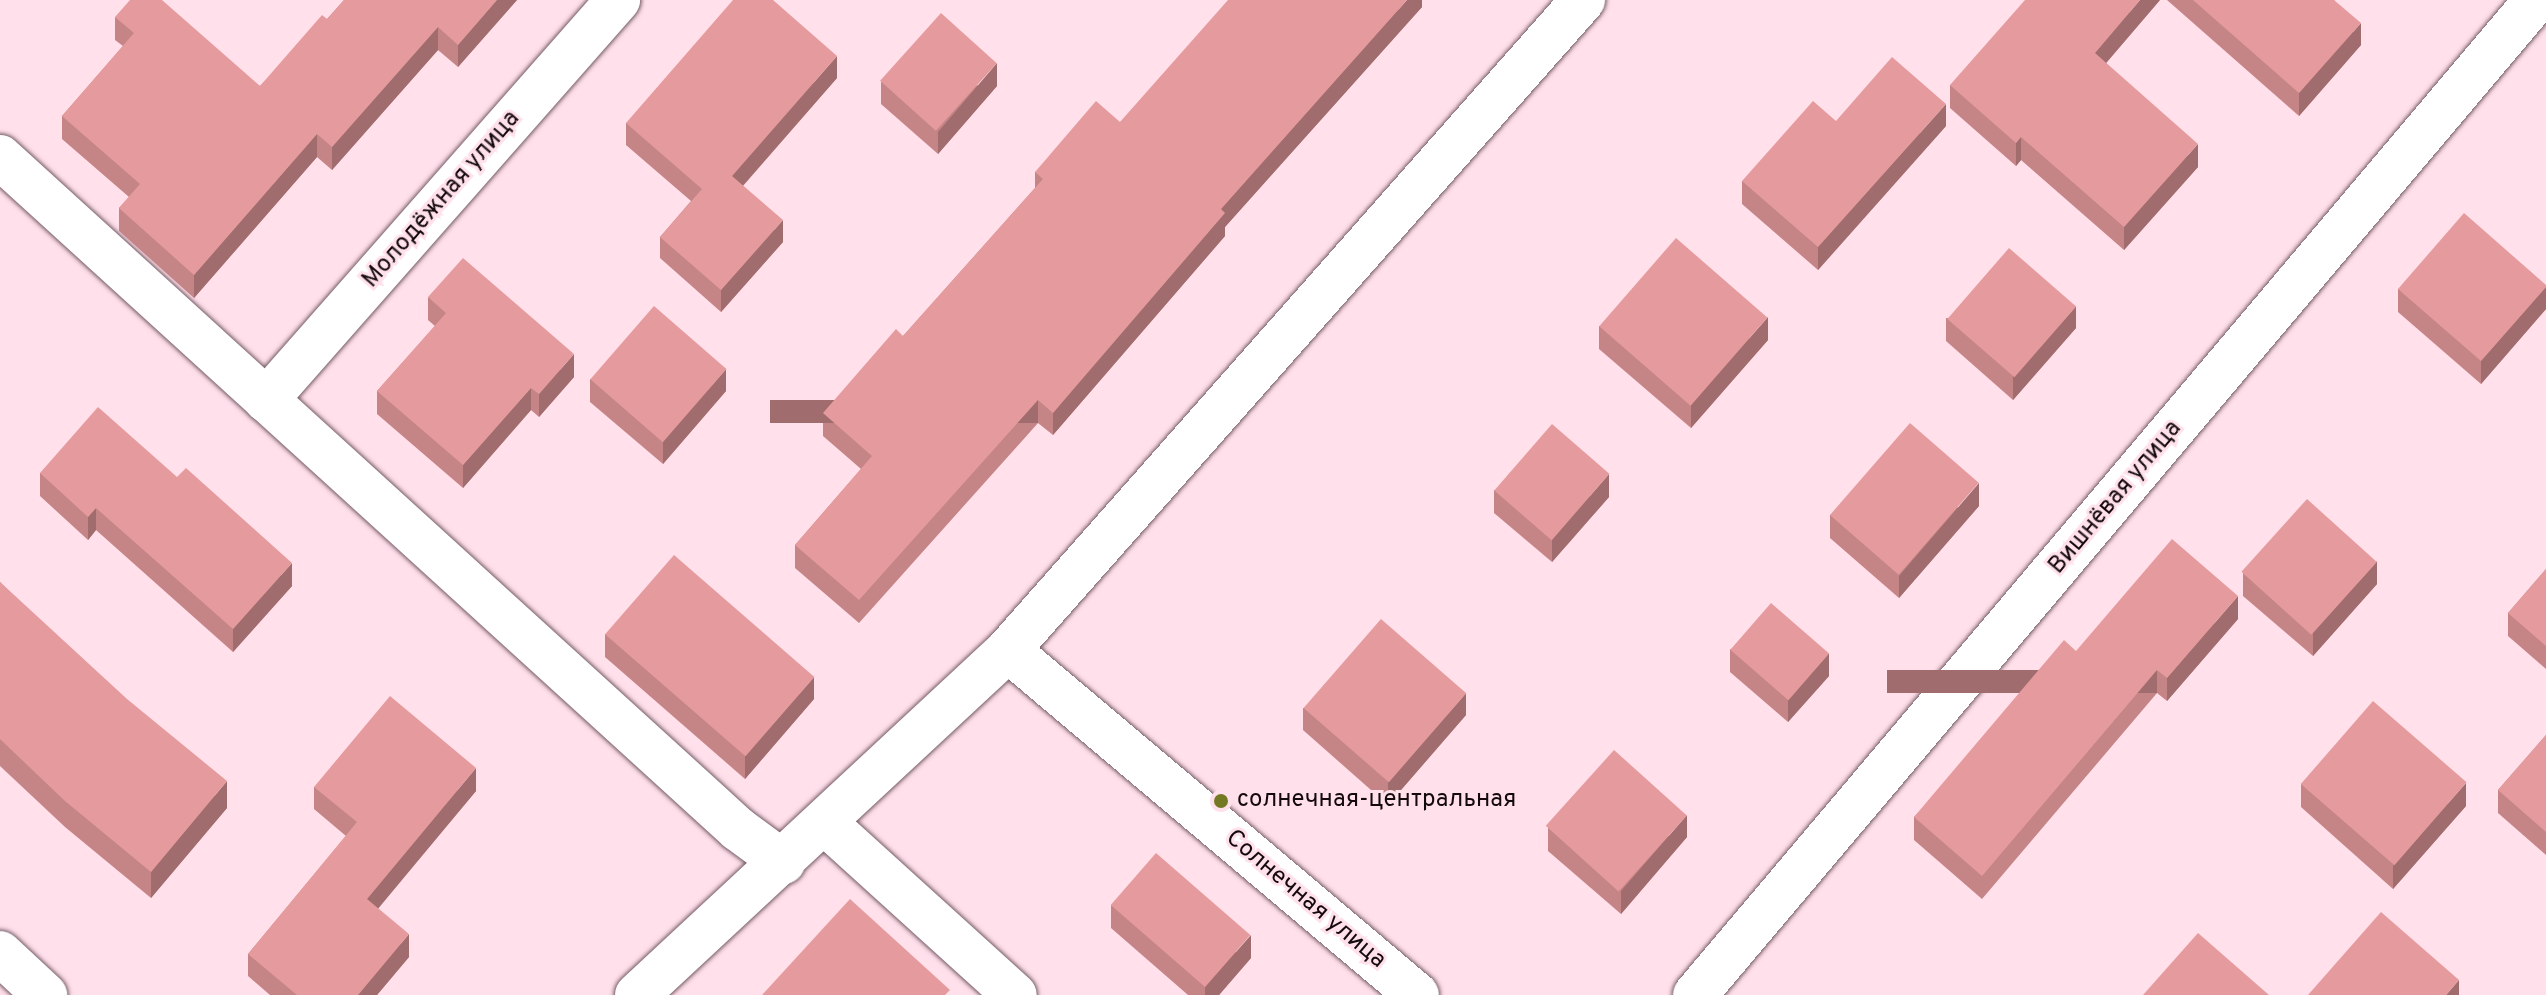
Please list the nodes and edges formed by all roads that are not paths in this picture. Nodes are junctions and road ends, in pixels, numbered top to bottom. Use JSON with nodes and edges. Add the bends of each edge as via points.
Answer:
{"nodes":[{"id":1,"x":618,"y":0,"type":"edge"},
{"id":2,"x":1583,"y":0,"type":"edge"},
{"id":3,"x":2536,"y":0,"type":"edge"},
{"id":4,"x":0,"y":157,"type":"edge"},
{"id":5,"x":266,"y":400,"type":"junction"},
{"id":6,"x":1008,"y":650,"type":"junction"},
{"id":7,"x":825,"y":823,"type":"junction"},
{"id":8,"x":783,"y":862,"type":"junction"},
{"id":9,"x":0,"y":953,"type":"edge"},
{"id":10,"x":45,"y":995,"type":"edge"},
{"id":11,"x":637,"y":995,"type":"edge"},
{"id":12,"x":1015,"y":995,"type":"edge"},
{"id":13,"x":1417,"y":995,"type":"edge"},
{"id":14,"x":1695,"y":995,"type":"edge"}],
"edges":[{"from":1,"to":5,"type":"street","name":"Молодёжная улица"},
{"from":2,"to":6,"type":"street"},
{"from":3,"to":14,"type":"street","name":"Вишнёвая улица"},
{"from":4,"to":5,"type":"street"},
{"from":5,"to":8,"type":"street","via":[[738,829]]},
{"from":6,"to":7,"type":"street"},
{"from":6,"to":13,"type":"street","name":"Солнечная улица"},
{"from":7,"to":8,"type":"street"},
{"from":7,"to":12,"type":"street"},
{"from":8,"to":11,"type":"street"},
{"from":9,"to":10,"type":"street"}]}
